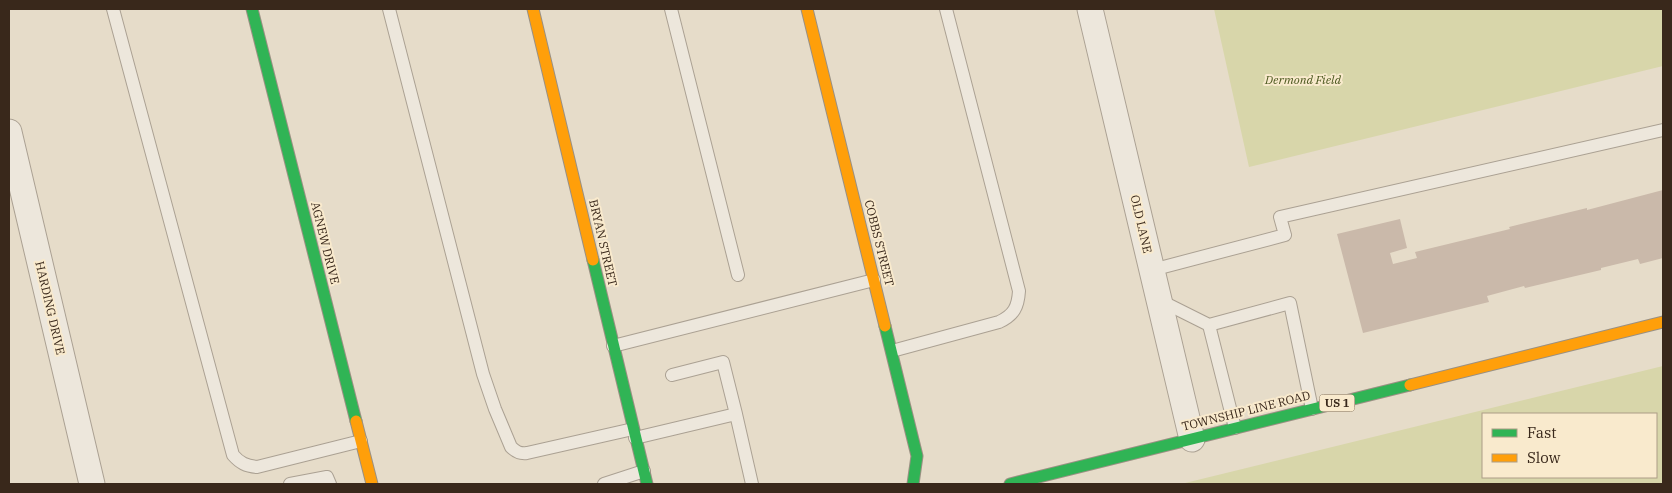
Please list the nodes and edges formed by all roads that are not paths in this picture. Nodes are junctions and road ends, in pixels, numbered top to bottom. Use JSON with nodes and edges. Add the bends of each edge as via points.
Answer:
{"nodes":[{"id":1,"x":113,"y":9,"type":"edge"},
{"id":2,"x":252,"y":9,"type":"edge"},
{"id":3,"x":389,"y":9,"type":"edge"},
{"id":4,"x":533,"y":9,"type":"edge"},
{"id":5,"x":671,"y":9,"type":"edge"},
{"id":6,"x":807,"y":9,"type":"edge"},
{"id":7,"x":946,"y":9,"type":"edge"},
{"id":8,"x":1090,"y":9,"type":"edge"},
{"id":9,"x":1663,"y":130,"type":"edge"},
{"id":10,"x":9,"y":132,"type":"edge"},
{"id":11,"x":1152,"y":270,"type":"junction"},
{"id":12,"x":738,"y":275,"type":"dead end"},
{"id":13,"x":874,"y":280,"type":"junction"},
{"id":14,"x":1159,"y":300,"type":"junction"},
{"id":15,"x":1663,"y":322,"type":"edge"},
{"id":16,"x":1209,"y":325,"type":"junction"},
{"id":17,"x":613,"y":346,"type":"junction"},
{"id":18,"x":892,"y":351,"type":"junction"},
{"id":19,"x":672,"y":375,"type":"dead end"},
{"id":20,"x":1312,"y":409,"type":"junction"},
{"id":21,"x":736,"y":414,"type":"junction"},
{"id":22,"x":1235,"y":428,"type":"junction"},
{"id":23,"x":634,"y":434,"type":"junction"},
{"id":24,"x":1192,"y":439,"type":"junction"},
{"id":25,"x":361,"y":441,"type":"junction"},
{"id":26,"x":644,"y":471,"type":"junction"},
{"id":27,"x":92,"y":484,"type":"edge"},
{"id":28,"x":290,"y":484,"type":"edge"},
{"id":29,"x":330,"y":484,"type":"edge"},
{"id":30,"x":372,"y":484,"type":"edge"},
{"id":31,"x":604,"y":484,"type":"edge"},
{"id":32,"x":647,"y":484,"type":"edge"},
{"id":33,"x":752,"y":484,"type":"edge"},
{"id":34,"x":913,"y":484,"type":"edge"},
{"id":35,"x":1010,"y":484,"type":"edge"}],
"edges":[{"from":1,"to":25,"type":"lane","via":[[233,455],[239,462],[257,467]]},
{"from":2,"to":25,"type":"main road","name":"AGNEW DRIVE"},
{"from":3,"to":23,"type":"lane","via":[[483,374],[511,447],[522,454]]},
{"from":4,"to":17,"type":"main road","name":"BRYAN STREET"},
{"from":5,"to":12,"type":"lane"},
{"from":6,"to":13,"type":"main road","name":"COBBS STREET"},
{"from":7,"to":18,"type":"lane","via":[[1019,292],[1018,303],[1014,312],[999,322]]},
{"from":8,"to":11,"type":"street","name":"OLD LANE"},
{"from":9,"to":11,"type":"lane","via":[[1280,217],[1285,235]]},
{"from":10,"to":27,"type":"street","name":"HARDING DRIVE"},
{"from":11,"to":14,"type":"street","name":"OLD LANE"},
{"from":13,"to":17,"type":"lane"},
{"from":13,"to":18,"type":"main road","name":"COBBS STREET"},
{"from":14,"to":16,"type":"lane"},
{"from":14,"to":24,"type":"street","name":"OLD LANE"},
{"from":15,"to":20,"type":"main road","name":"TOWNSHIP LINE ROAD","number":"US 1"},
{"from":16,"to":20,"type":"lane","via":[[1290,303]]},
{"from":16,"to":22,"type":"lane"},
{"from":17,"to":23,"type":"main road","name":"BRYAN STREET"},
{"from":18,"to":34,"type":"main road","name":"COBBS STREET","via":[[916,448]]},
{"from":19,"to":21,"type":"lane","via":[[723,362]]},
{"from":20,"to":22,"type":"main road","name":"TOWNSHIP LINE ROAD","number":"US 1"},
{"from":21,"to":23,"type":"lane"},
{"from":21,"to":33,"type":"lane"},
{"from":22,"to":24,"type":"main road","name":"TOWNSHIP LINE ROAD","number":"US 1"},
{"from":23,"to":26,"type":"main road","name":"BRYAN STREET"},
{"from":24,"to":35,"type":"main road","name":"TOWNSHIP LINE ROAD","number":"US 1"},
{"from":25,"to":30,"type":"main road","name":"AGNEW DRIVE"},
{"from":26,"to":31,"type":"lane"},
{"from":26,"to":32,"type":"main road","name":"BRYAN STREET"},
{"from":28,"to":29,"type":"lane","via":[[328,477]]}]}
